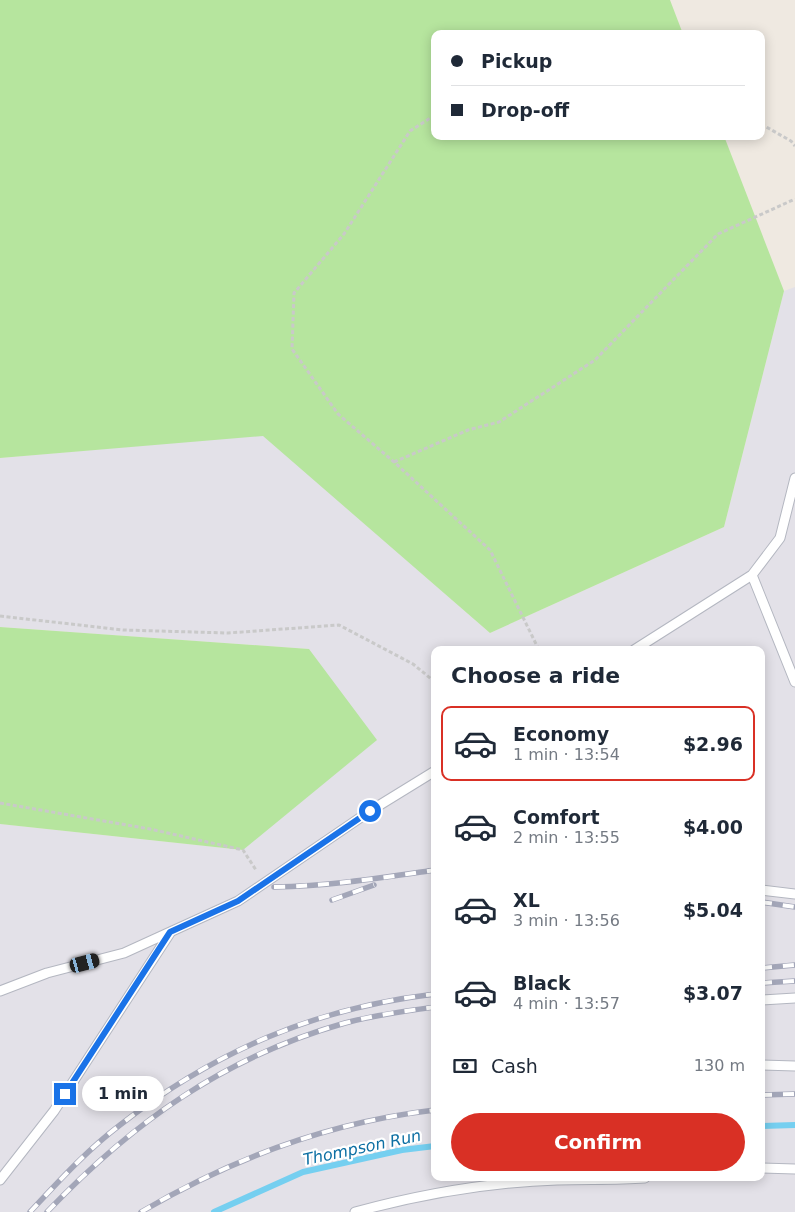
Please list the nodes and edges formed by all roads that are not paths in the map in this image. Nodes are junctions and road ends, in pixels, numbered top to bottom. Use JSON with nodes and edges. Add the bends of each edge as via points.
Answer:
{"nodes":[{"id":1,"x":795,"y":478,"type":"edge"},
{"id":2,"x":752,"y":575,"type":"junction"},
{"id":3,"x":640,"y":646,"type":"edge"},
{"id":4,"x":795,"y":682,"type":"edge"},
{"id":5,"x":431,"y":773,"type":"edge"},
{"id":6,"x":765,"y":890,"type":"edge"},
{"id":7,"x":795,"y":894,"type":"edge"},
{"id":8,"x":170,"y":932,"type":"junction"},
{"id":9,"x":0,"y":991,"type":"edge"},
{"id":10,"x":795,"y":998,"type":"edge"},
{"id":11,"x":765,"y":1000,"type":"edge"},
{"id":12,"x":765,"y":1065,"type":"edge"},
{"id":13,"x":795,"y":1066,"type":"edge"},
{"id":14,"x":765,"y":1168,"type":"edge"},
{"id":15,"x":795,"y":1169,"type":"edge"},
{"id":16,"x":0,"y":1180,"type":"edge"},
{"id":17,"x":545,"y":1181,"type":"edge"},
{"id":18,"x":355,"y":1212,"type":"edge"}],
"edges":[{"from":1,"to":2,"type":"lane","via":[[780,538]]},
{"from":2,"to":3,"type":"lane"},
{"from":2,"to":4,"type":"lane"},
{"from":5,"to":8,"type":"lane","via":[[238,901]]},
{"from":6,"to":7,"type":"lane"},
{"from":8,"to":9,"type":"lane","via":[[124,954],[47,973]]},
{"from":8,"to":16,"type":"lane","via":[[54,1111]]},
{"from":10,"to":11,"type":"lane"},
{"from":12,"to":13,"type":"lane"},
{"from":14,"to":15,"type":"lane"},
{"from":17,"to":18,"type":"lane","via":[[440,1192]]}]}
